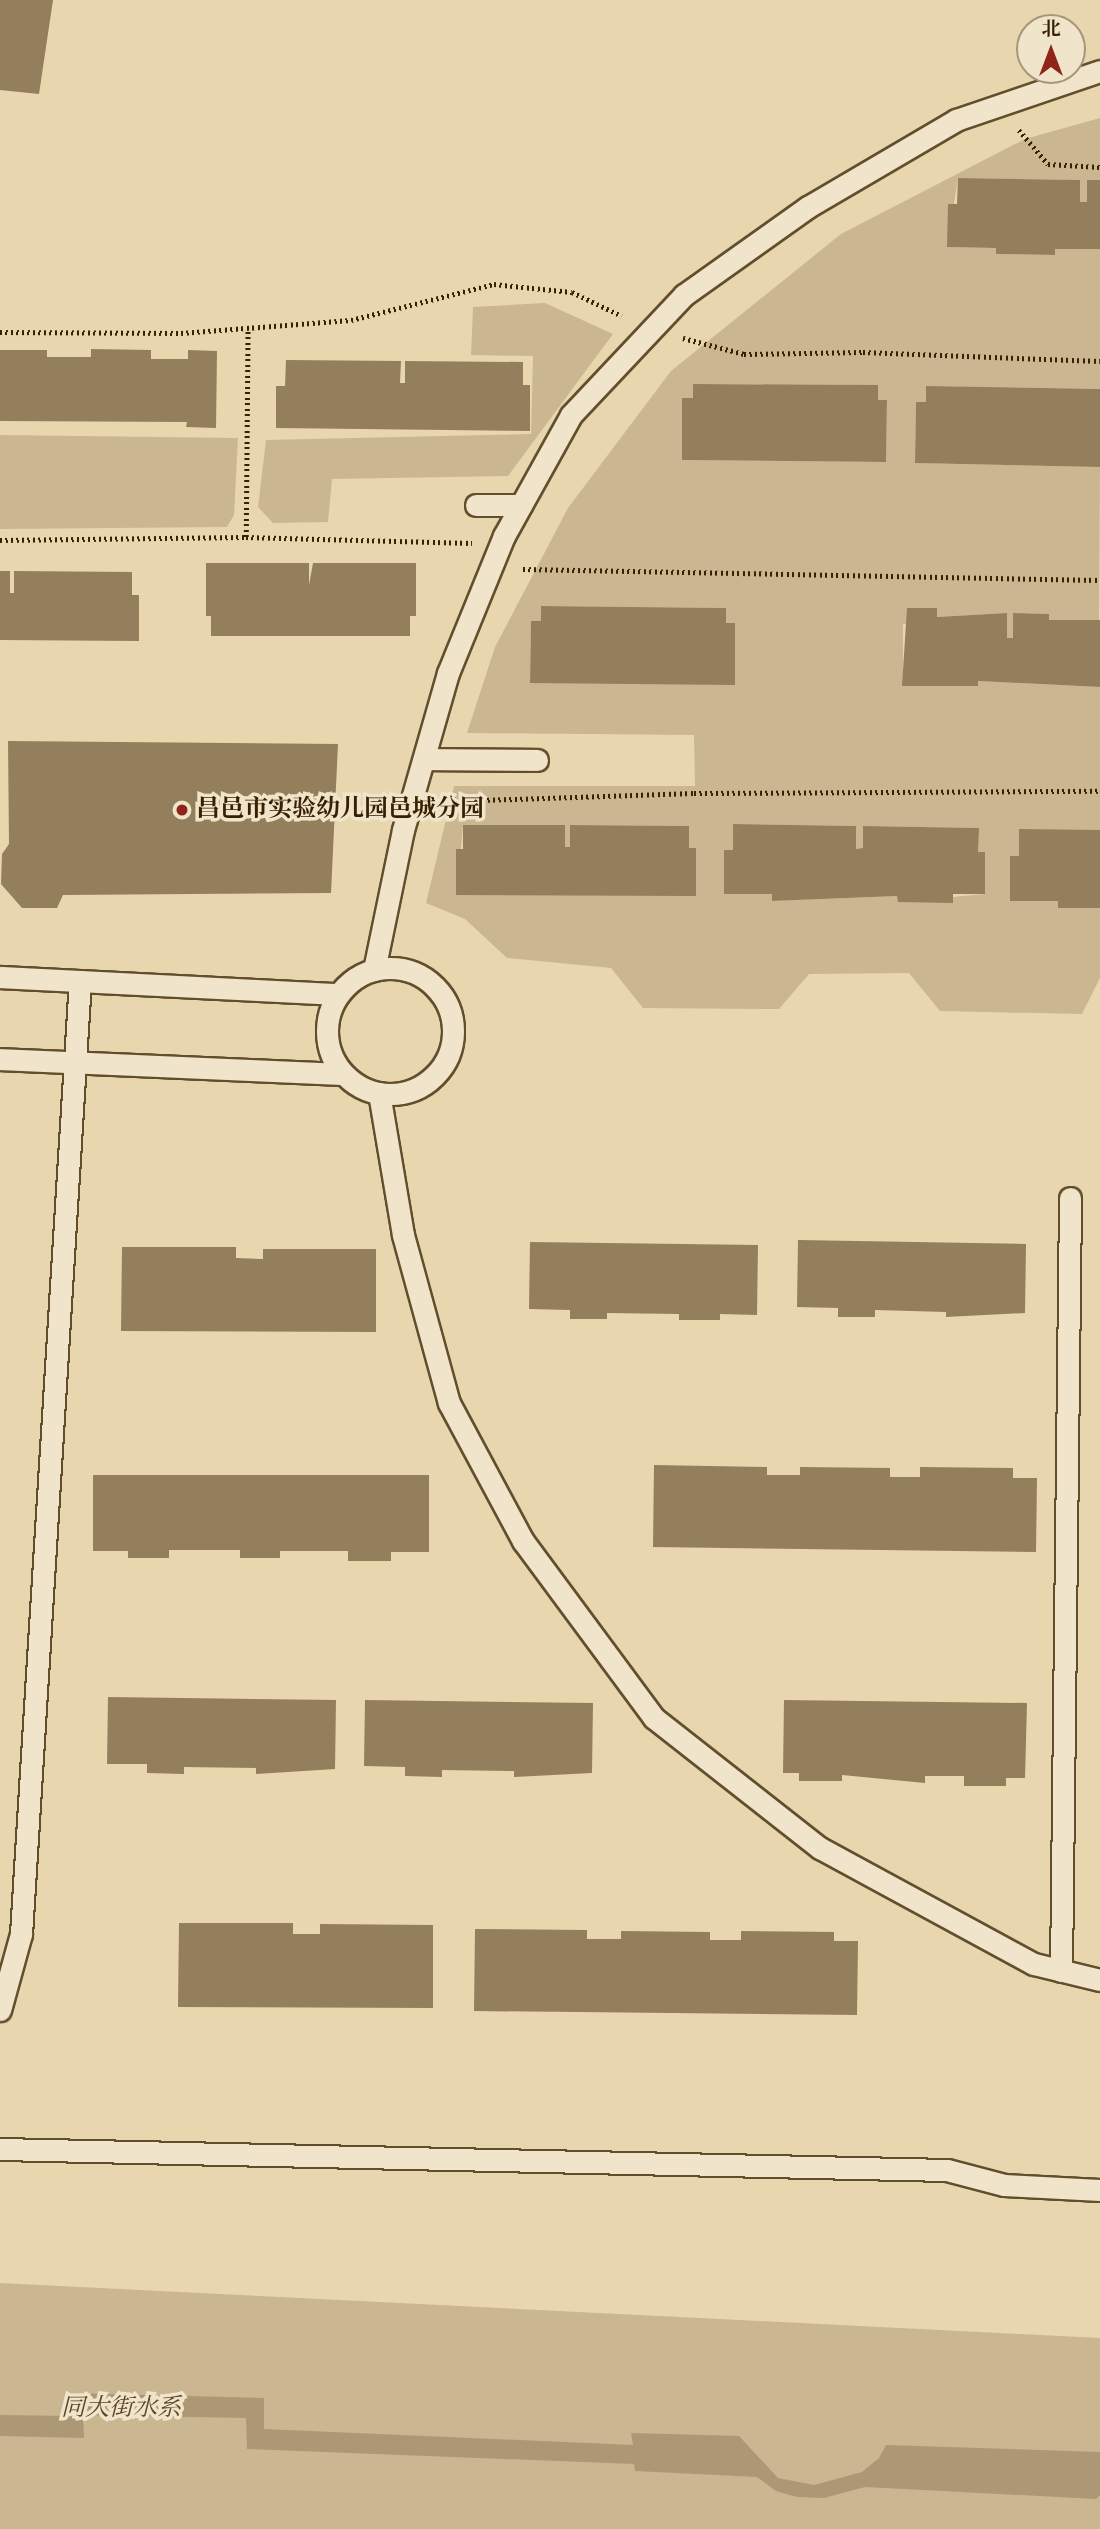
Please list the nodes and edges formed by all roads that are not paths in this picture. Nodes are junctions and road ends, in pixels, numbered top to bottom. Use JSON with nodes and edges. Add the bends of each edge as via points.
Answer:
{"nodes":[{"id":1,"x":1100,"y":71,"type":"edge"},
{"id":2,"x":476,"y":505,"type":"dead end"},
{"id":3,"x":521,"y":505,"type":"junction"},
{"id":4,"x":424,"y":759,"type":"junction"},
{"id":5,"x":537,"y":760,"type":"dead end"},
{"id":6,"x":374,"y":970,"type":"junction"},
{"id":7,"x":0,"y":977,"type":"edge"},
{"id":8,"x":80,"y":981,"type":"junction"},
{"id":9,"x":338,"y":994,"type":"junction"},
{"id":10,"x":0,"y":1059,"type":"edge"},
{"id":11,"x":75,"y":1062,"type":"junction"},
{"id":12,"x":343,"y":1074,"type":"junction"},
{"id":13,"x":379,"y":1093,"type":"junction"},
{"id":14,"x":1070,"y":1198,"type":"dead end"},
{"id":15,"x":1061,"y":1971,"type":"junction"},
{"id":16,"x":1100,"y":1980,"type":"edge"},
{"id":17,"x":0,"y":2010,"type":"edge"},
{"id":18,"x":0,"y":2149,"type":"edge"},
{"id":19,"x":1100,"y":2190,"type":"edge"}],
"edges":[{"from":1,"to":3,"type":"lane","via":[[957,120],[808,207],[684,295],[571,415]]},
{"from":2,"to":3,"type":"lane"},
{"from":3,"to":4,"type":"lane","via":[[448,673]]},
{"from":4,"to":5,"type":"lane"},
{"from":4,"to":6,"type":"lane"},
{"from":6,"to":9,"type":"lane","via":[[354,979]]},
{"from":6,"to":13,"type":"lane","via":[[414,972],[431,983],[448,1008],[453,1039],[435,1075],[399,1093]]},
{"from":7,"to":8,"type":"lane"},
{"from":8,"to":9,"type":"lane"},
{"from":8,"to":11,"type":"lane"},
{"from":9,"to":12,"type":"lane","via":[[326,1034],[331,1056]]},
{"from":10,"to":11,"type":"lane"},
{"from":11,"to":12,"type":"lane"},
{"from":11,"to":17,"type":"lane","via":[[21,1934]]},
{"from":12,"to":13,"type":"lane"},
{"from":13,"to":15,"type":"lane","via":[[403,1235],[449,1403],[523,1541],[654,1718],[820,1848],[1034,1964]]},
{"from":14,"to":15,"type":"lane"},
{"from":15,"to":16,"type":"lane"},
{"from":18,"to":19,"type":"lane","via":[[947,2171],[1004,2185]]}]}
